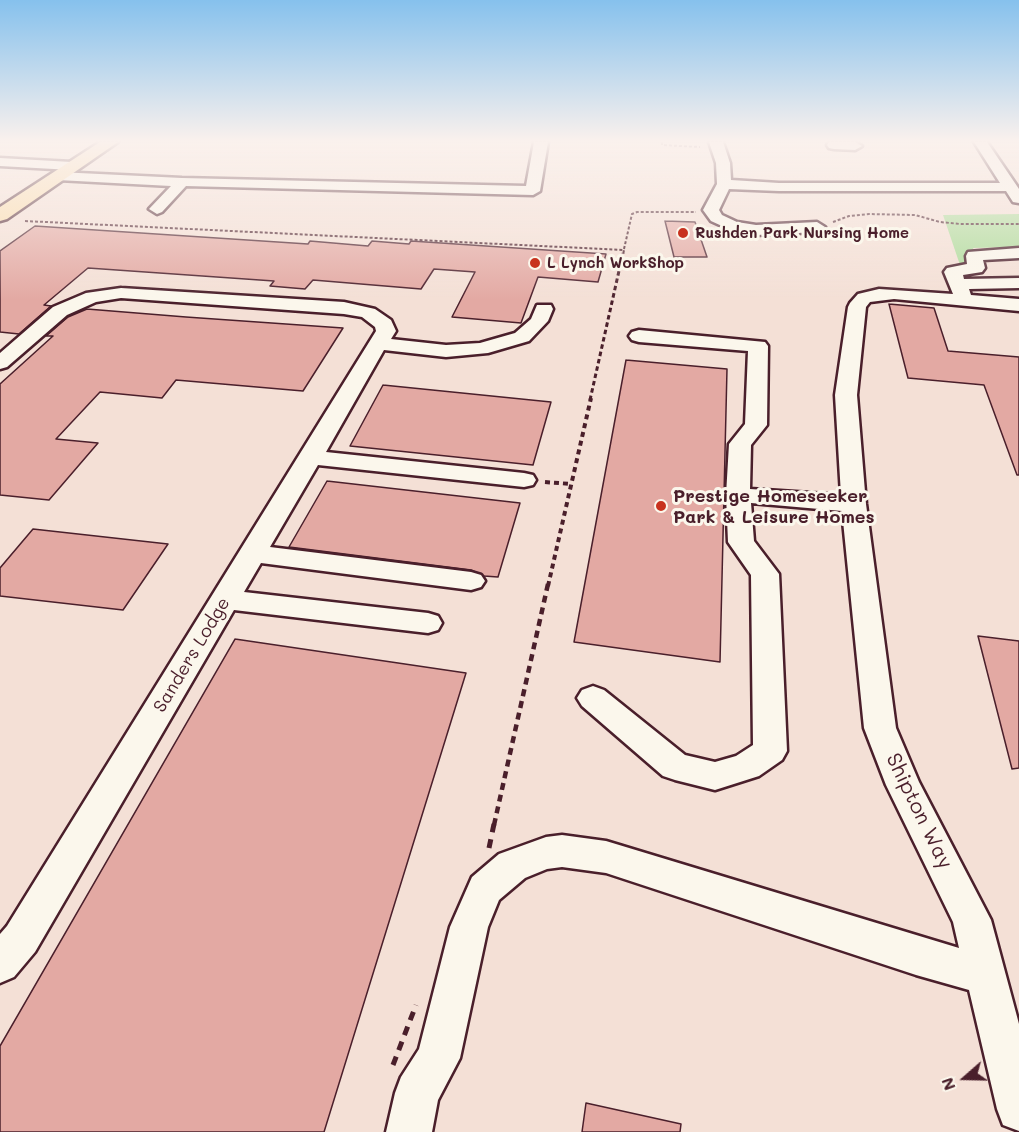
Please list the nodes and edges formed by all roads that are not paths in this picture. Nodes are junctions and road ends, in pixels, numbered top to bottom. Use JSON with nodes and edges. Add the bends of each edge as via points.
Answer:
{"nodes":[{"id":1,"x":33,"y":195,"type":"edge"},
{"id":2,"x":170,"y":195,"type":"edge"},
{"id":3,"x":719,"y":195,"type":"edge"},
{"id":4,"x":157,"y":209,"type":"dead end"},
{"id":5,"x":7,"y":214,"type":"edge"},
{"id":6,"x":817,"y":227,"type":"road end"},
{"id":7,"x":1019,"y":254,"type":"edge"},
{"id":8,"x":1019,"y":284,"type":"edge"},
{"id":9,"x":961,"y":292,"type":"junction"},
{"id":10,"x":1019,"y":305,"type":"edge"},
{"id":11,"x":544,"y":309,"type":"dead end"},
{"id":12,"x":639,"y":336,"type":"dead end"},
{"id":13,"x":380,"y":344,"type":"junction"},
{"id":14,"x":2,"y":360,"type":"edge"},
{"id":15,"x":310,"y":457,"type":"junction"},
{"id":16,"x":524,"y":480,"type":"dead end"},
{"id":17,"x":738,"y":495,"type":"junction"},
{"id":18,"x":854,"y":504,"type":"junction"},
{"id":19,"x":253,"y":553,"type":"junction"},
{"id":20,"x":471,"y":581,"type":"dead end"},
{"id":21,"x":225,"y":599,"type":"junction"},
{"id":22,"x":428,"y":623,"type":"dead end"},
{"id":23,"x":593,"y":698,"type":"dead end"},
{"id":24,"x":0,"y":963,"type":"edge"},
{"id":25,"x":985,"y":975,"type":"junction"},
{"id":26,"x":1019,"y":1109,"type":"edge"},
{"id":27,"x":409,"y":1132,"type":"edge"}],
"edges":[{"from":1,"to":5,"type":"main road"},
{"from":2,"to":4,"type":"street"},
{"from":3,"to":6,"type":"street","via":[[712,212],[726,224],[747,230],[784,224]]},
{"from":7,"to":9,"type":"street","via":[[974,256],[976,268],[953,272]]},
{"from":8,"to":9,"type":"street"},
{"from":9,"to":10,"type":"street"},
{"from":9,"to":18,"type":"street","name":"Shipton Way","via":[[879,294],[860,302],[846,395]]},
{"from":11,"to":13,"type":"street","via":[[530,331],[502,344],[460,350]]},
{"from":12,"to":17,"type":"street","via":[[758,346],[756,425],[740,444]]},
{"from":13,"to":14,"type":"street","via":[[386,331],[384,324],[357,310],[121,293],[92,297],[60,311]]},
{"from":13,"to":15,"type":"street","name":"Sanders Lodge"},
{"from":15,"to":16,"type":"street"},
{"from":15,"to":19,"type":"street","name":"Sanders Lodge"},
{"from":17,"to":18,"type":"street"},
{"from":17,"to":23,"type":"street","via":[[741,542],[765,574],[770,752],[747,766],[715,776],[675,766]]},
{"from":18,"to":25,"type":"street","name":"Shipton Way","via":[[879,728],[972,920]]},
{"from":19,"to":20,"type":"street"},
{"from":19,"to":21,"type":"street","name":"Sanders Lodge"},
{"from":21,"to":22,"type":"street"},
{"from":21,"to":24,"type":"street","name":"Sanders Lodge","via":[[21,939]]},
{"from":25,"to":26,"type":"street","name":"Shipton Way"},
{"from":25,"to":27,"type":"street","via":[[606,857],[554,852],[530,858],[504,872],[485,889],[469,927],[438,1058],[417,1093]]}]}
